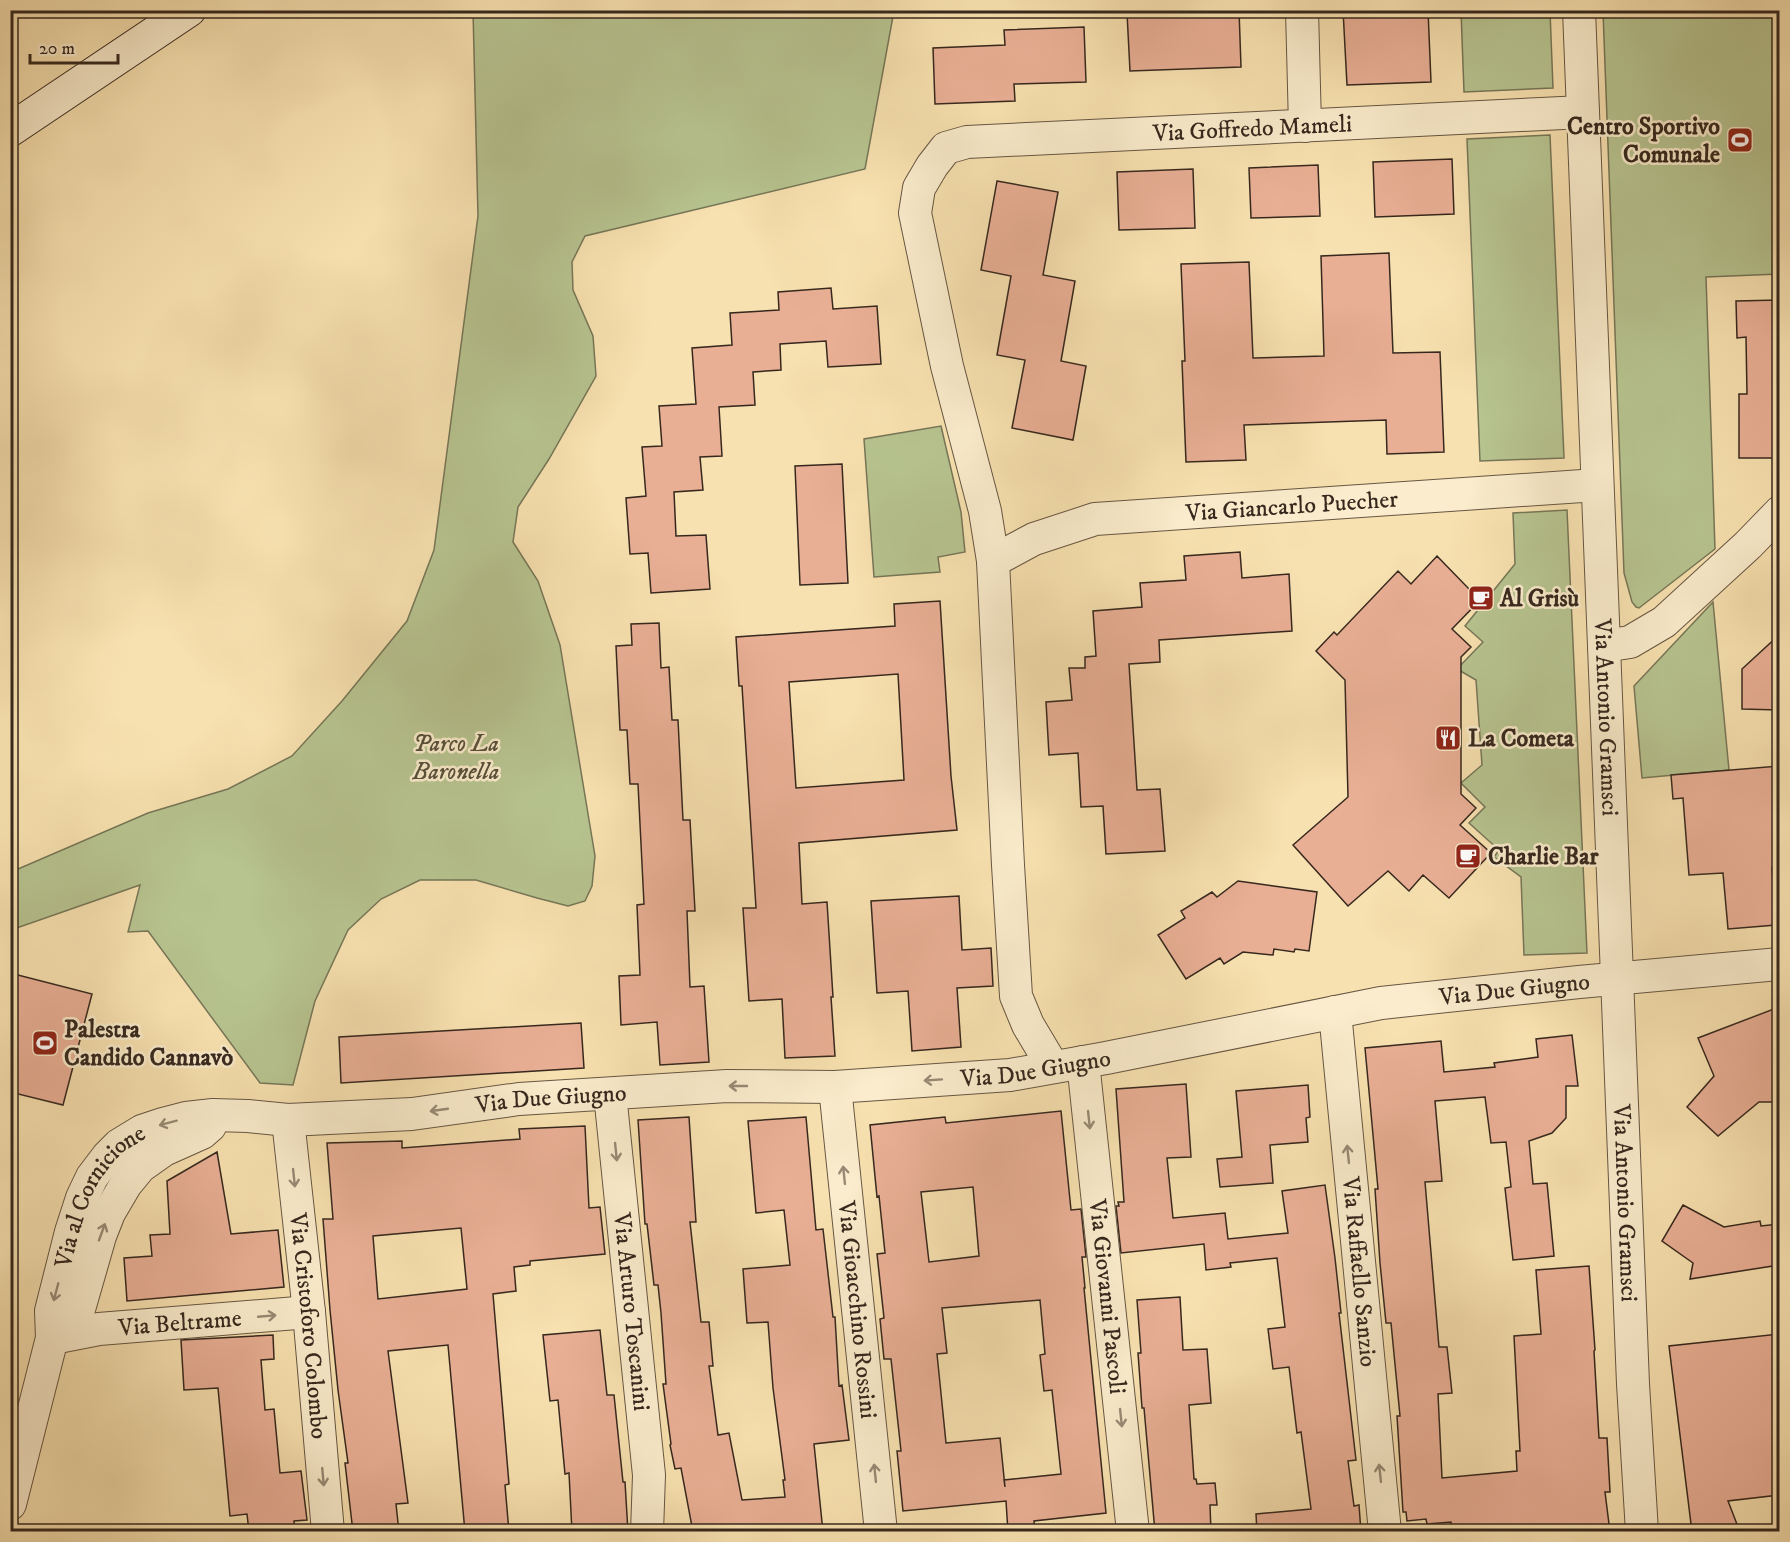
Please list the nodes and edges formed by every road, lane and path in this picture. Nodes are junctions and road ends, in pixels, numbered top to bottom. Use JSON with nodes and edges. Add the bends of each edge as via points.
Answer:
{"nodes":[{"id":1,"x":189,"y":10,"type":"edge"},
{"id":2,"x":1302,"y":10,"type":"edge"},
{"id":3,"x":1579,"y":10,"type":"edge"},
{"id":4,"x":1583,"y":112,"type":"junction"},
{"id":5,"x":1305,"y":126,"type":"junction"},
{"id":6,"x":10,"y":130,"type":"edge"},
{"id":7,"x":1597,"y":485,"type":"junction"},
{"id":8,"x":1779,"y":512,"type":"edge"},
{"id":9,"x":993,"y":561,"type":"junction"},
{"id":10,"x":1604,"y":646,"type":"junction"},
{"id":11,"x":1779,"y":964,"type":"edge"},
{"id":12,"x":1617,"y":979,"type":"junction"},
{"id":13,"x":1335,"y":1012,"type":"junction"},
{"id":14,"x":1068,"y":1064,"type":"junction"},
{"id":15,"x":835,"y":1087,"type":"junction"},
{"id":16,"x":610,"y":1094,"type":"junction"},
{"id":17,"x":288,"y":1120,"type":"junction"},
{"id":18,"x":309,"y":1312,"type":"junction"},
{"id":19,"x":52,"y":1338,"type":"junction"},
{"id":20,"x":10,"y":1504,"type":"edge"},
{"id":21,"x":328,"y":1532,"type":"edge"},
{"id":22,"x":647,"y":1532,"type":"edge"},
{"id":23,"x":881,"y":1532,"type":"edge"},
{"id":24,"x":1134,"y":1532,"type":"edge"},
{"id":25,"x":1385,"y":1532,"type":"edge"},
{"id":26,"x":1642,"y":1532,"type":"edge"}],
"edges":[{"from":1,"to":6,"type":"main road"},
{"from":2,"to":5,"type":"street"},
{"from":3,"to":4,"type":"street","name":"Via Antonio Gramsci"},
{"from":4,"to":5,"type":"street","name":"Via Goffredo Mameli"},
{"from":4,"to":7,"type":"street","name":"Via Antonio Gramsci"},
{"from":5,"to":9,"type":"street","name":"Via Goffredo Mameli","via":[[967,142],[946,148],[932,166],[919,188],[915,213],[985,511]]},
{"from":7,"to":9,"type":"street","name":"Via Giancarlo Puecher","via":[[1095,519],[1034,539]]},
{"from":7,"to":10,"type":"street","name":"Via Antonio Gramsci"},
{"from":8,"to":10,"type":"street","via":[[1664,622],[1630,642]]},
{"from":9,"to":14,"type":"street","via":[[1016,996],[1028,1025]]},
{"from":10,"to":12,"type":"street","name":"Via Antonio Gramsci"},
{"from":11,"to":12,"type":"street","name":"Via Due Giugno"},
{"from":12,"to":13,"type":"street","name":"Via Due Giugno","via":[[1381,1003]]},
{"from":12,"to":26,"type":"street","name":"Via Antonio Gramsci"},
{"from":13,"to":14,"type":"street","name":"Via Due Giugno"},
{"from":25,"to":13,"type":"street","name":"Via Raffaello Sanzio","one_way":true},
{"from":14,"to":15,"type":"street","name":"Via Due Giugno","one_way":true,"via":[[1010,1075]]},
{"from":14,"to":24,"type":"street","name":"Via Giovanni Pascoli","one_way":true},
{"from":15,"to":16,"type":"street","name":"Via Due Giugno","one_way":true,"via":[[728,1086]]},
{"from":23,"to":15,"type":"street","name":"Via Gioacchino Rossini","one_way":true},
{"from":16,"to":17,"type":"street","name":"Via Due Giugno","one_way":true,"via":[[519,1099],[412,1114]]},
{"from":16,"to":22,"type":"street","name":"Via Arturo Toscanini","one_way":true,"via":[[649,1475]]},
{"from":17,"to":18,"type":"street","name":"Via Cristoforo Colombo","one_way":true},
{"from":17,"to":19,"type":"street","name":"Via al Cornicione","via":[[248,1116],[186,1118],[142,1131],[119,1145],[92,1177],[82,1198],[51,1311]]},
{"from":19,"to":18,"type":"street","name":"Via Beltrame","one_way":true,"via":[[99,1329]]},
{"from":18,"to":21,"type":"street","name":"Via Cristoforo Colombo","one_way":true},
{"from":19,"to":20,"type":"street","name":"Via al Cornicione"}]}
